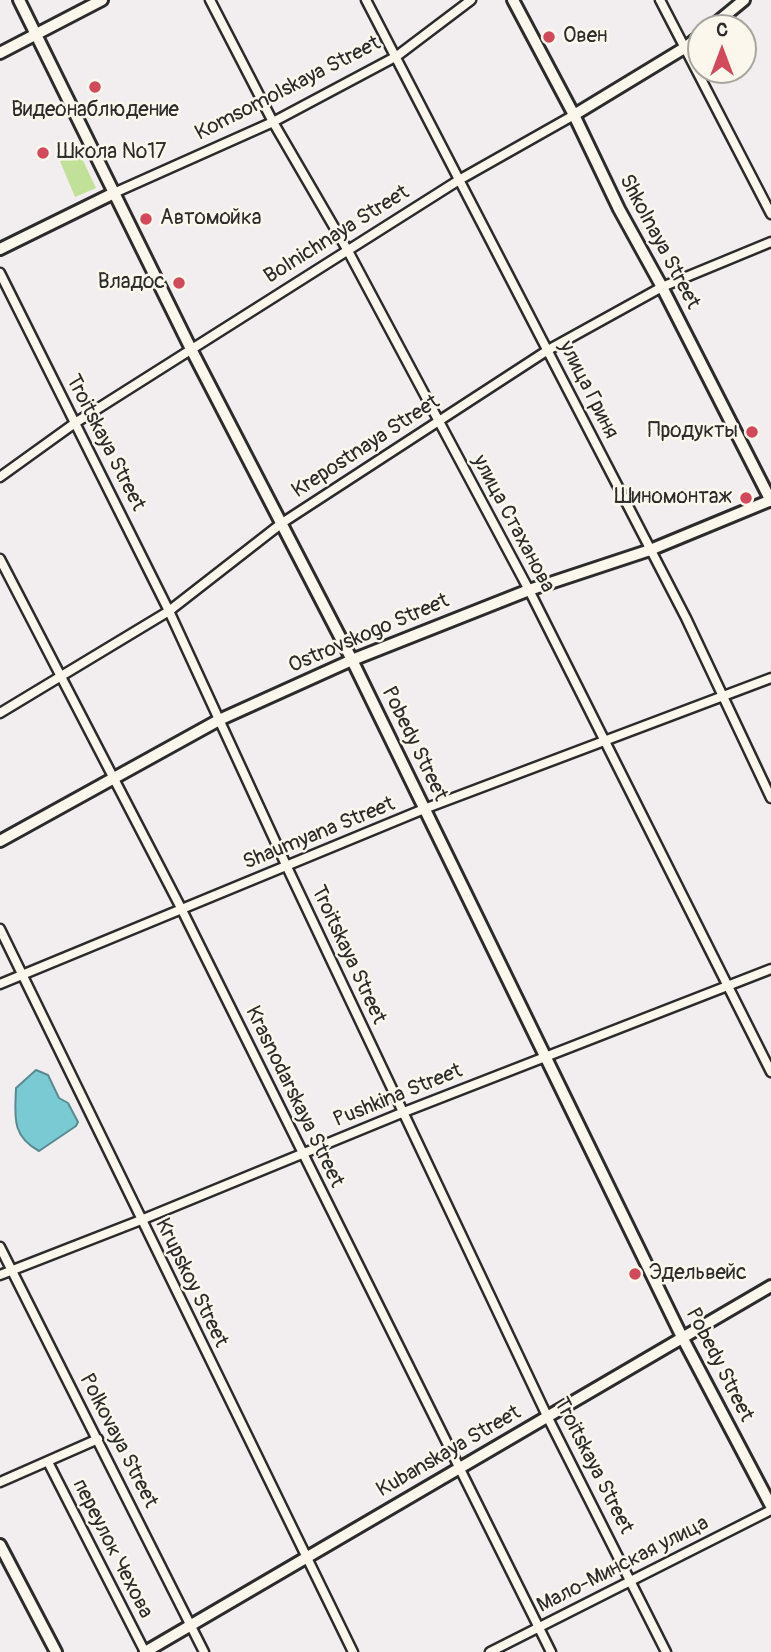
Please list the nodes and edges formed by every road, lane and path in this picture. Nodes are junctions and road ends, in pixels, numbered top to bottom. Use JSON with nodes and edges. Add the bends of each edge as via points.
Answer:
{"nodes":[{"id":1,"x":19,"y":0,"type":"edge"},
{"id":2,"x":102,"y":0,"type":"edge"},
{"id":3,"x":209,"y":0,"type":"edge"},
{"id":4,"x":366,"y":0,"type":"edge"},
{"id":5,"x":471,"y":0,"type":"edge"},
{"id":6,"x":513,"y":0,"type":"edge"},
{"id":7,"x":660,"y":0,"type":"edge"},
{"id":8,"x":744,"y":0,"type":"edge"},
{"id":9,"x":727,"y":14,"type":"edge"},
{"id":10,"x":37,"y":34,"type":"junction"},
{"id":11,"x":686,"y":47,"type":"junction"},
{"id":12,"x":0,"y":53,"type":"edge"},
{"id":13,"x":397,"y":56,"type":"junction"},
{"id":14,"x":574,"y":115,"type":"junction"},
{"id":15,"x":273,"y":122,"type":"junction"},
{"id":16,"x":459,"y":180,"type":"junction"},
{"id":17,"x":114,"y":193,"type":"junction"},
{"id":18,"x":771,"y":214,"type":"edge"},
{"id":19,"x":771,"y":242,"type":"edge"},
{"id":20,"x":0,"y":249,"type":"edge"},
{"id":21,"x":348,"y":251,"type":"junction"},
{"id":22,"x":0,"y":273,"type":"edge"},
{"id":23,"x":662,"y":287,"type":"junction"},
{"id":24,"x":191,"y":349,"type":"junction"},
{"id":25,"x":548,"y":351,"type":"junction"},
{"id":26,"x":438,"y":421,"type":"junction"},
{"id":27,"x":75,"y":423,"type":"junction"},
{"id":28,"x":0,"y":477,"type":"edge"},
{"id":29,"x":771,"y":501,"type":"edge"},
{"id":30,"x":282,"y":523,"type":"junction"},
{"id":31,"x":650,"y":550,"type":"junction"},
{"id":32,"x":0,"y":559,"type":"edge"},
{"id":33,"x":529,"y":590,"type":"junction"},
{"id":34,"x":169,"y":611,"type":"junction"},
{"id":35,"x":352,"y":660,"type":"junction"},
{"id":36,"x":62,"y":677,"type":"junction"},
{"id":37,"x":771,"y":678,"type":"edge"},
{"id":38,"x":723,"y":697,"type":"junction"},
{"id":39,"x":0,"y":713,"type":"edge"},
{"id":40,"x":219,"y":720,"type":"junction"},
{"id":41,"x":605,"y":740,"type":"junction"},
{"id":42,"x":113,"y":778,"type":"junction"},
{"id":43,"x":771,"y":799,"type":"edge"},
{"id":44,"x":425,"y":809,"type":"junction"},
{"id":45,"x":0,"y":841,"type":"edge"},
{"id":46,"x":287,"y":867,"type":"junction"},
{"id":47,"x":181,"y":908,"type":"junction"},
{"id":48,"x":0,"y":929,"type":"edge"},
{"id":49,"x":771,"y":969,"type":"edge"},
{"id":50,"x":22,"y":974,"type":"junction"},
{"id":51,"x":0,"y":984,"type":"edge"},
{"id":52,"x":729,"y":984,"type":"junction"},
{"id":53,"x":544,"y":1057,"type":"junction"},
{"id":54,"x":771,"y":1072,"type":"edge"},
{"id":55,"x":404,"y":1112,"type":"junction"},
{"id":56,"x":302,"y":1153,"type":"junction"},
{"id":57,"x":141,"y":1220,"type":"junction"},
{"id":58,"x":0,"y":1247,"type":"edge"},
{"id":59,"x":12,"y":1270,"type":"junction"},
{"id":60,"x":0,"y":1275,"type":"edge"},
{"id":61,"x":771,"y":1286,"type":"edge"},
{"id":62,"x":682,"y":1337,"type":"junction"},
{"id":63,"x":548,"y":1418,"type":"junction"},
{"id":64,"x":98,"y":1439,"type":"junction"},
{"id":65,"x":48,"y":1462,"type":"junction"},
{"id":66,"x":459,"y":1467,"type":"junction"},
{"id":67,"x":0,"y":1482,"type":"edge"},
{"id":68,"x":771,"y":1508,"type":"edge"},
{"id":69,"x":0,"y":1545,"type":"edge"},
{"id":70,"x":305,"y":1558,"type":"junction"},
{"id":71,"x":631,"y":1582,"type":"junction"},
{"id":72,"x":191,"y":1627,"type":"junction"},
{"id":73,"x":539,"y":1627,"type":"junction"},
{"id":74,"x":56,"y":1652,"type":"edge"},
{"id":75,"x":145,"y":1652,"type":"edge"},
{"id":76,"x":204,"y":1652,"type":"edge"},
{"id":77,"x":353,"y":1652,"type":"edge"},
{"id":78,"x":490,"y":1652,"type":"edge"},
{"id":79,"x":551,"y":1652,"type":"edge"},
{"id":80,"x":666,"y":1652,"type":"edge"}],
"edges":[{"from":1,"to":10,"type":"street","name":"Pobedy Street"},
{"from":2,"to":10,"type":"street"},
{"from":3,"to":15,"type":"street","name":"улица Стаханова"},
{"from":4,"to":13,"type":"street","name":"улица Гриня"},
{"from":5,"to":13,"type":"street","name":"Komsomolskaya Street"},
{"from":6,"to":14,"type":"street","name":"Shkolnaya Street"},
{"from":7,"to":11,"type":"street"},
{"from":8,"to":9,"type":"street"},
{"from":10,"to":12,"type":"street"},
{"from":10,"to":17,"type":"street","name":"Pobedy Street"},
{"from":11,"to":14,"type":"street","name":"Bolnichnaya Street"},
{"from":11,"to":18,"type":"street"},
{"from":13,"to":15,"type":"street","name":"Komsomolskaya Street"},
{"from":13,"to":16,"type":"street","name":"улица Гриня"},
{"from":14,"to":16,"type":"street","name":"Bolnichnaya Street"},
{"from":14,"to":23,"type":"street","name":"Shkolnaya Street","via":[[618,209]]},
{"from":15,"to":17,"type":"street","name":"Komsomolskaya Street"},
{"from":15,"to":21,"type":"street","name":"улица Стаханова"},
{"from":16,"to":21,"type":"street","name":"Bolnichnaya Street"},
{"from":16,"to":25,"type":"street","name":"улица Гриня"},
{"from":17,"to":20,"type":"street","name":"Komsomolskaya Street"},
{"from":17,"to":24,"type":"street","name":"Pobedy Street"},
{"from":19,"to":23,"type":"street","name":"Krepostnaya Street"},
{"from":21,"to":24,"type":"street","name":"Bolnichnaya Street"},
{"from":21,"to":26,"type":"street","name":"улица Стаханова"},
{"from":22,"to":27,"type":"street","name":"Troitskaya Street"},
{"from":23,"to":25,"type":"street","name":"Krepostnaya Street"},
{"from":23,"to":29,"type":"street","name":"Shkolnaya Street"},
{"from":24,"to":27,"type":"street","name":"Bolnichnaya Street"},
{"from":24,"to":30,"type":"street","name":"Pobedy Street"},
{"from":25,"to":26,"type":"street","name":"Krepostnaya Street"},
{"from":25,"to":31,"type":"street","name":"улица Гриня"},
{"from":26,"to":30,"type":"street","name":"Krepostnaya Street"},
{"from":26,"to":33,"type":"street","name":"улица Стаханова"},
{"from":27,"to":28,"type":"street","name":"Bolnichnaya Street"},
{"from":27,"to":34,"type":"street","name":"Troitskaya Street"},
{"from":29,"to":31,"type":"street","name":"Ostrovskogo Street"},
{"from":30,"to":34,"type":"street","name":"Krepostnaya Street"},
{"from":30,"to":35,"type":"street","name":"Pobedy Street"},
{"from":31,"to":33,"type":"street","name":"Ostrovskogo Street"},
{"from":31,"to":38,"type":"street","name":"улица Гриня"},
{"from":32,"to":36,"type":"street","name":"Krasnodarskaya Street"},
{"from":33,"to":35,"type":"street","name":"Ostrovskogo Street"},
{"from":33,"to":41,"type":"street","name":"улица Стаханова"},
{"from":34,"to":36,"type":"street","name":"Krepostnaya Street"},
{"from":34,"to":40,"type":"street","name":"Troitskaya Street"},
{"from":35,"to":40,"type":"street","name":"Ostrovskogo Street"},
{"from":35,"to":44,"type":"street","name":"Pobedy Street"},
{"from":36,"to":39,"type":"street","name":"Krepostnaya Street"},
{"from":36,"to":42,"type":"street","name":"Krasnodarskaya Street"},
{"from":37,"to":38,"type":"street","name":"Shaumyana Street"},
{"from":38,"to":41,"type":"street","name":"Shaumyana Street"},
{"from":38,"to":43,"type":"street","name":"улица Гриня"},
{"from":40,"to":42,"type":"street","name":"Ostrovskogo Street"},
{"from":40,"to":46,"type":"street","name":"Troitskaya Street"},
{"from":41,"to":44,"type":"street","name":"Shaumyana Street"},
{"from":41,"to":52,"type":"street","name":"улица Стаханова"},
{"from":42,"to":45,"type":"street","name":"Ostrovskogo Street"},
{"from":42,"to":47,"type":"street","name":"Krasnodarskaya Street"},
{"from":44,"to":46,"type":"street","name":"Shaumyana Street"},
{"from":44,"to":53,"type":"street","name":"Pobedy Street"},
{"from":46,"to":47,"type":"street","name":"Shaumyana Street"},
{"from":46,"to":55,"type":"street","name":"Troitskaya Street"},
{"from":47,"to":50,"type":"street","name":"Shaumyana Street"},
{"from":47,"to":56,"type":"street","name":"Krasnodarskaya Street"},
{"from":48,"to":50,"type":"street","name":"Krupskoy Street"},
{"from":49,"to":52,"type":"street","name":"Pushkina Street"},
{"from":50,"to":51,"type":"street","name":"Shaumyana Street"},
{"from":50,"to":57,"type":"street","name":"Krupskoy Street"},
{"from":52,"to":53,"type":"street","name":"Pushkina Street"},
{"from":52,"to":54,"type":"street","name":"улица Стаханова"},
{"from":53,"to":55,"type":"street","name":"Pushkina Street"},
{"from":53,"to":62,"type":"street","name":"Pobedy Street"},
{"from":55,"to":56,"type":"street","name":"Pushkina Street"},
{"from":55,"to":63,"type":"street","name":"Troitskaya Street"},
{"from":56,"to":57,"type":"street","name":"Pushkina Street"},
{"from":56,"to":66,"type":"street","name":"Krasnodarskaya Street"},
{"from":57,"to":59,"type":"street","name":"Pushkina Street"},
{"from":57,"to":70,"type":"street","name":"Krupskoy Street"},
{"from":58,"to":59,"type":"street","name":"Polkovaya Street"},
{"from":59,"to":60,"type":"street","name":"Pushkina Street"},
{"from":59,"to":64,"type":"street","name":"Polkovaya Street"},
{"from":61,"to":62,"type":"street","name":"Kubanskaya Street"},
{"from":62,"to":63,"type":"street","name":"Kubanskaya Street"},
{"from":62,"to":68,"type":"street","name":"Pobedy Street"},
{"from":63,"to":66,"type":"street","name":"Kubanskaya Street"},
{"from":63,"to":71,"type":"street","name":"Troitskaya Street"},
{"from":64,"to":65,"type":"street"},
{"from":64,"to":72,"type":"street","name":"Polkovaya Street"},
{"from":65,"to":67,"type":"street"},
{"from":65,"to":75,"type":"street","name":"переулок Чехова"},
{"from":66,"to":70,"type":"street","name":"Kubanskaya Street"},
{"from":66,"to":73,"type":"street","name":"Krasnodarskaya Street"},
{"from":68,"to":71,"type":"street","name":"Мало-Минская улица"},
{"from":69,"to":74,"type":"street"},
{"from":70,"to":72,"type":"street","name":"Kubanskaya Street"},
{"from":70,"to":77,"type":"street","name":"Krupskoy Street"},
{"from":71,"to":73,"type":"street","name":"Мало-Минская улица"},
{"from":71,"to":80,"type":"street","name":"Troitskaya Street"},
{"from":72,"to":75,"type":"street","name":"Kubanskaya Street"},
{"from":72,"to":76,"type":"street","name":"Polkovaya Street"},
{"from":73,"to":78,"type":"street","name":"Мало-Минская улица"},
{"from":73,"to":79,"type":"street","name":"Krasnodarskaya Street"}]}
